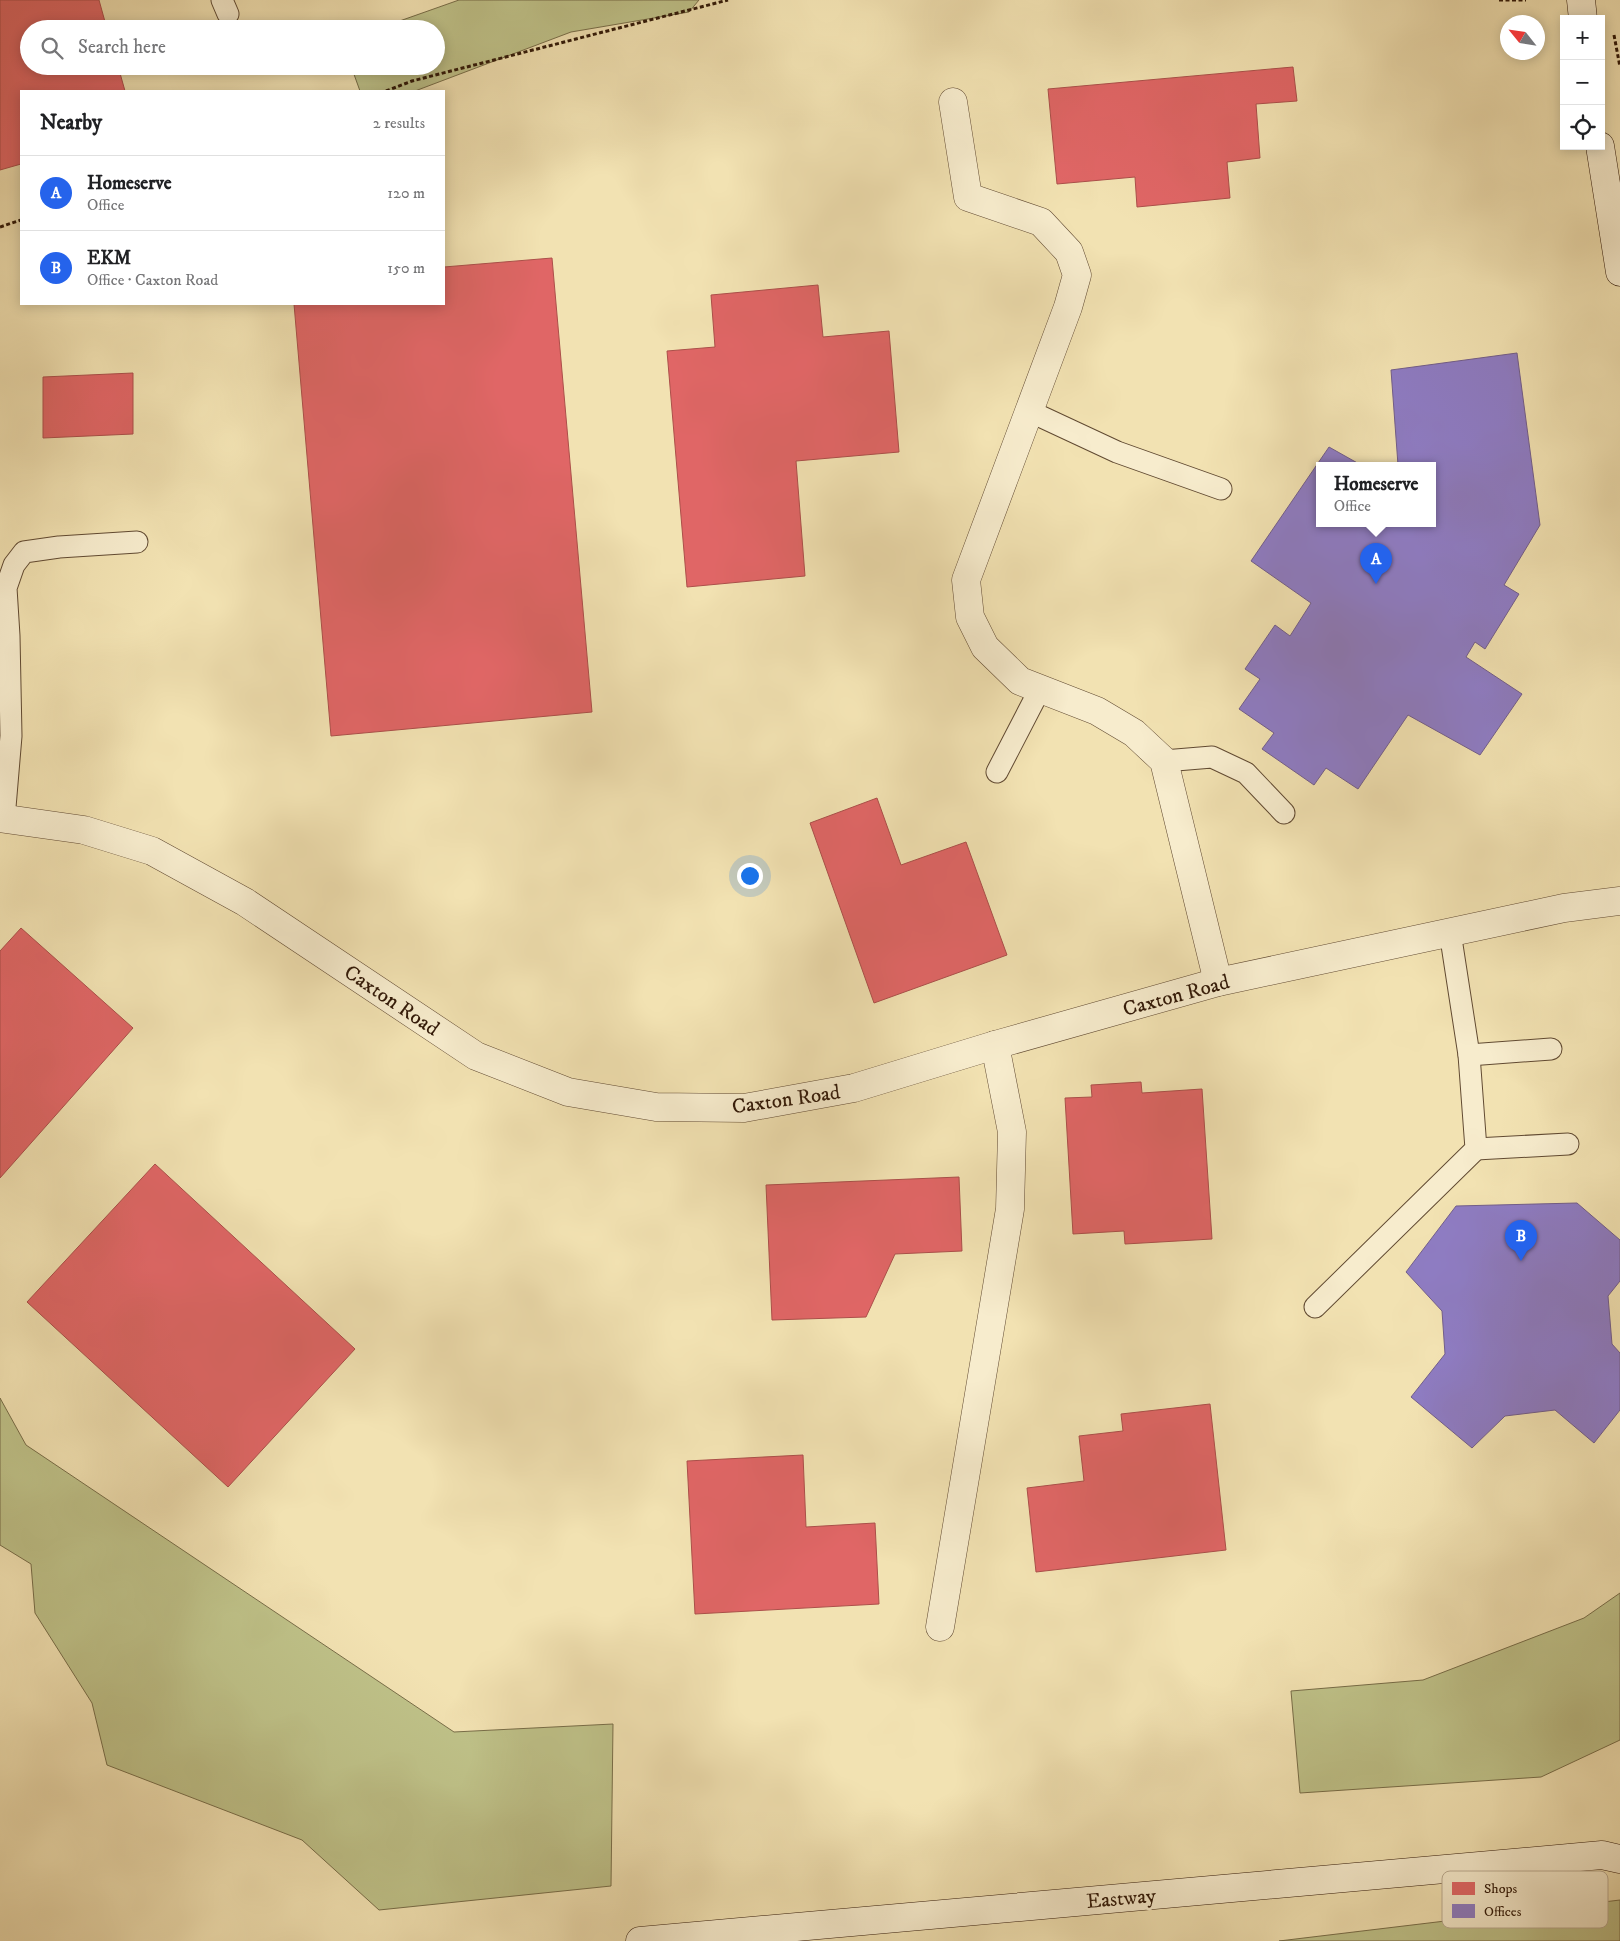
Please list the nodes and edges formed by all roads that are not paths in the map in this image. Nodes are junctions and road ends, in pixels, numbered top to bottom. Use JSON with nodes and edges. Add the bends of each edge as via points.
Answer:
{"nodes":[{"id":1,"x":1581,"y":0,"type":"edge"},
{"id":2,"x":1583,"y":15,"type":"edge"},
{"id":3,"x":953,"y":102,"type":"dead end"},
{"id":4,"x":1601,"y":150,"type":"edge"},
{"id":5,"x":1613,"y":191,"type":"edge"},
{"id":6,"x":1620,"y":272,"type":"edge"},
{"id":7,"x":1029,"y":412,"type":"junction"},
{"id":8,"x":1221,"y":489,"type":"dead end"},
{"id":9,"x":137,"y":542,"type":"dead end"},
{"id":10,"x":3,"y":588,"type":"edge"},
{"id":11,"x":1040,"y":689,"type":"junction"},
{"id":12,"x":1164,"y":761,"type":"junction"},
{"id":13,"x":997,"y":772,"type":"dead end"},
{"id":14,"x":1284,"y":813,"type":"dead end"},
{"id":15,"x":2,"y":819,"type":"edge"},
{"id":16,"x":1620,"y":901,"type":"edge"},
{"id":17,"x":1450,"y":932,"type":"junction"},
{"id":18,"x":1218,"y":982,"type":"junction"},
{"id":19,"x":995,"y":1045,"type":"junction"},
{"id":20,"x":1551,"y":1048,"type":"dead end"},
{"id":21,"x":1469,"y":1055,"type":"junction"},
{"id":22,"x":1568,"y":1144,"type":"dead end"},
{"id":23,"x":1476,"y":1149,"type":"junction"},
{"id":24,"x":1315,"y":1307,"type":"dead end"},
{"id":25,"x":940,"y":1627,"type":"dead end"},
{"id":26,"x":1614,"y":1853,"type":"edge"},
{"id":27,"x":640,"y":1941,"type":"edge"}],
"edges":[{"from":1,"to":2,"type":"street"},
{"from":3,"to":7,"type":"street","via":[[968,197],[1040,222],[1068,252],[1077,275]]},
{"from":4,"to":5,"type":"street"},
{"from":5,"to":6,"type":"street"},
{"from":7,"to":8,"type":"lane","via":[[1117,452]]},
{"from":7,"to":11,"type":"street","via":[[966,580],[970,617],[985,647],[1020,681]]},
{"from":9,"to":10,"type":"lane","via":[[24,552]]},
{"from":10,"to":15,"type":"lane","via":[[9,636],[11,736]]},
{"from":11,"to":12,"type":"street","via":[[1104,715],[1134,733]]},
{"from":11,"to":13,"type":"lane"},
{"from":12,"to":14,"type":"lane","via":[[1212,757],[1246,773]]},
{"from":12,"to":18,"type":"street"},
{"from":15,"to":19,"type":"street","name":"Caxton Road","via":[[84,830],[152,851],[245,902],[476,1056],[568,1092],[656,1107],[744,1108],[854,1088]]},
{"from":16,"to":17,"type":"street","name":"Caxton Road","via":[[1564,908]]},
{"from":17,"to":18,"type":"street","name":"Caxton Road"},
{"from":17,"to":21,"type":"lane"},
{"from":18,"to":19,"type":"street","name":"Caxton Road"},
{"from":19,"to":25,"type":"street","via":[[1012,1132],[1010,1209]]},
{"from":20,"to":21,"type":"lane"},
{"from":21,"to":23,"type":"lane"},
{"from":22,"to":23,"type":"lane"},
{"from":23,"to":24,"type":"lane"},
{"from":26,"to":27,"type":"street","name":"Eastway"}]}
